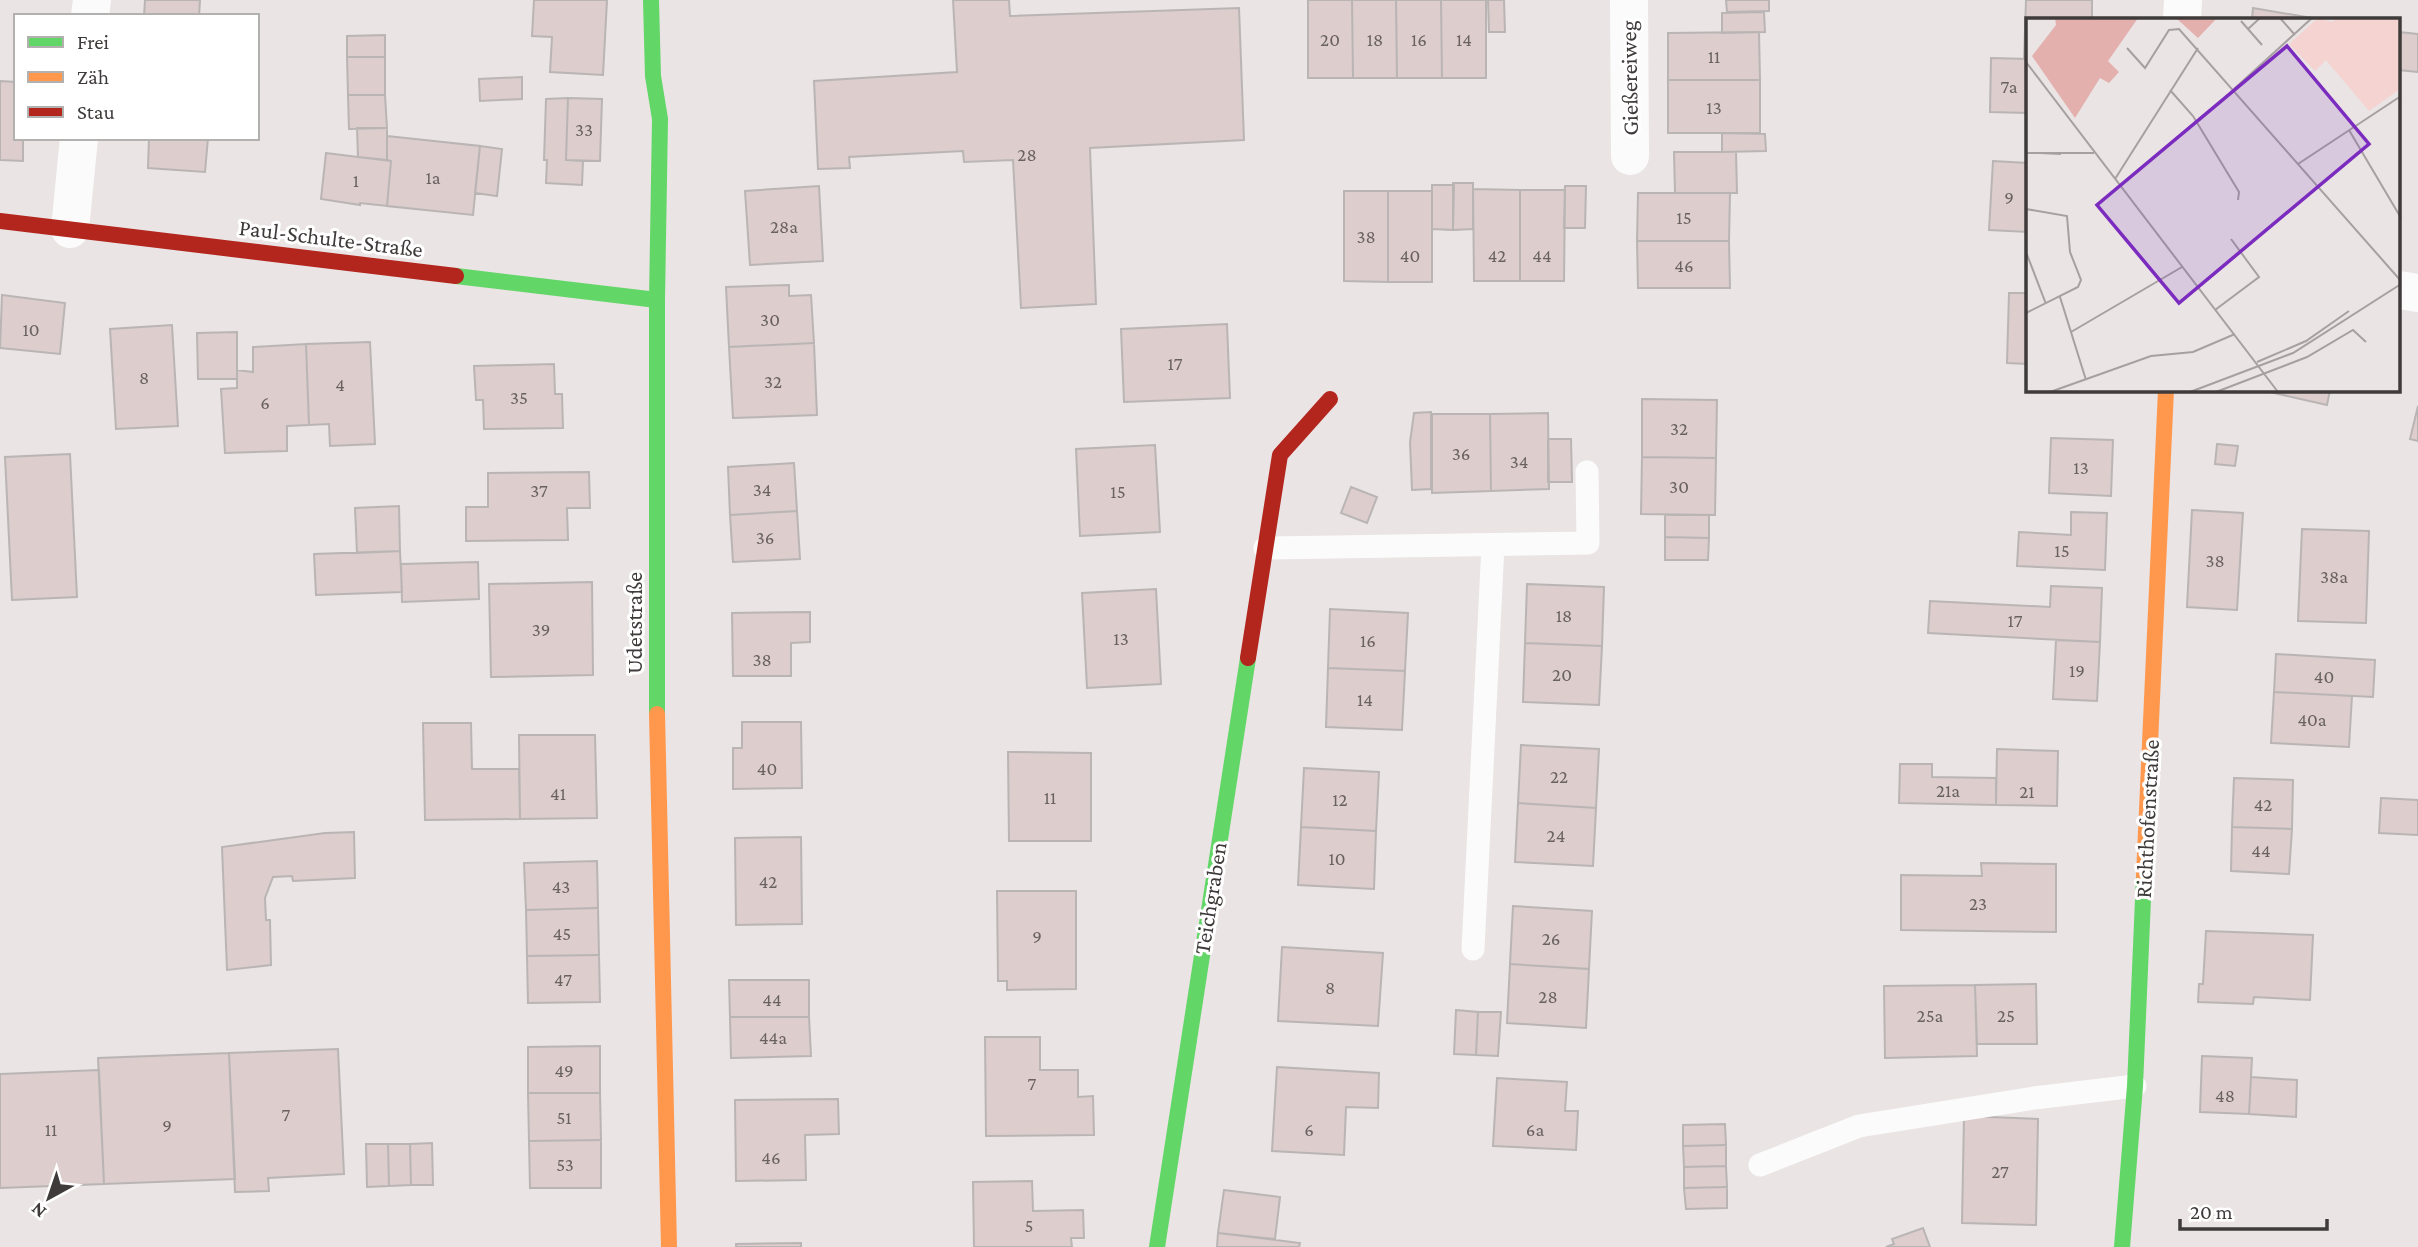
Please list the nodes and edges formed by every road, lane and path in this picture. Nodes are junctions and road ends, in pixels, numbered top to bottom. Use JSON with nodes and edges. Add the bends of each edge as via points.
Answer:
{"nodes":[{"id":1,"x":650,"y":0,"type":"edge"},
{"id":2,"x":1629,"y":0,"type":"edge"},
{"id":3,"x":2183,"y":0,"type":"edge"},
{"id":4,"x":2182,"y":18,"type":"edge"},
{"id":5,"x":79,"y":140,"type":"edge"},
{"id":6,"x":1630,"y":156,"type":"dead end"},
{"id":7,"x":0,"y":221,"type":"edge"},
{"id":8,"x":70,"y":229,"type":"junction"},
{"id":9,"x":2400,"y":290,"type":"edge"},
{"id":10,"x":2418,"y":293,"type":"edge"},
{"id":11,"x":657,"y":300,"type":"junction"},
{"id":12,"x":2166,"y":392,"type":"edge"},
{"id":13,"x":1330,"y":399,"type":"dead end"},
{"id":14,"x":1587,"y":472,"type":"dead end"},
{"id":15,"x":1493,"y":545,"type":"junction"},
{"id":16,"x":1265,"y":548,"type":"junction"},
{"id":17,"x":1473,"y":949,"type":"dead end"},
{"id":18,"x":2135,"y":1086,"type":"junction"},
{"id":19,"x":1760,"y":1165,"type":"dead end"},
{"id":20,"x":669,"y":1247,"type":"edge"},
{"id":21,"x":1157,"y":1247,"type":"edge"},
{"id":22,"x":2122,"y":1247,"type":"edge"}],
"edges":[{"from":1,"to":11,"type":"street","name":"Udetstraße","via":[[660,119]]},
{"from":2,"to":6,"type":"street","name":"Gießereiweg"},
{"from":3,"to":4,"type":"street"},
{"from":5,"to":8,"type":"street"},
{"from":7,"to":8,"type":"street","name":"Paul-Schulte-Straße"},
{"from":8,"to":11,"type":"street","name":"Paul-Schulte-Straße"},
{"from":9,"to":10,"type":"street"},
{"from":11,"to":20,"type":"street","name":"Udetstraße","via":[[656,686]]},
{"from":12,"to":18,"type":"street","name":"Richthofenstraße"},
{"from":13,"to":16,"type":"street","name":"Teichgraben","via":[[1280,454]]},
{"from":14,"to":15,"type":"lane","via":[[1588,543]]},
{"from":15,"to":16,"type":"lane"},
{"from":15,"to":17,"type":"lane"},
{"from":16,"to":21,"type":"street","name":"Teichgraben"},
{"from":18,"to":19,"type":"lane","via":[[1859,1126]]},
{"from":18,"to":22,"type":"street","name":"Richthofenstraße"}]}
